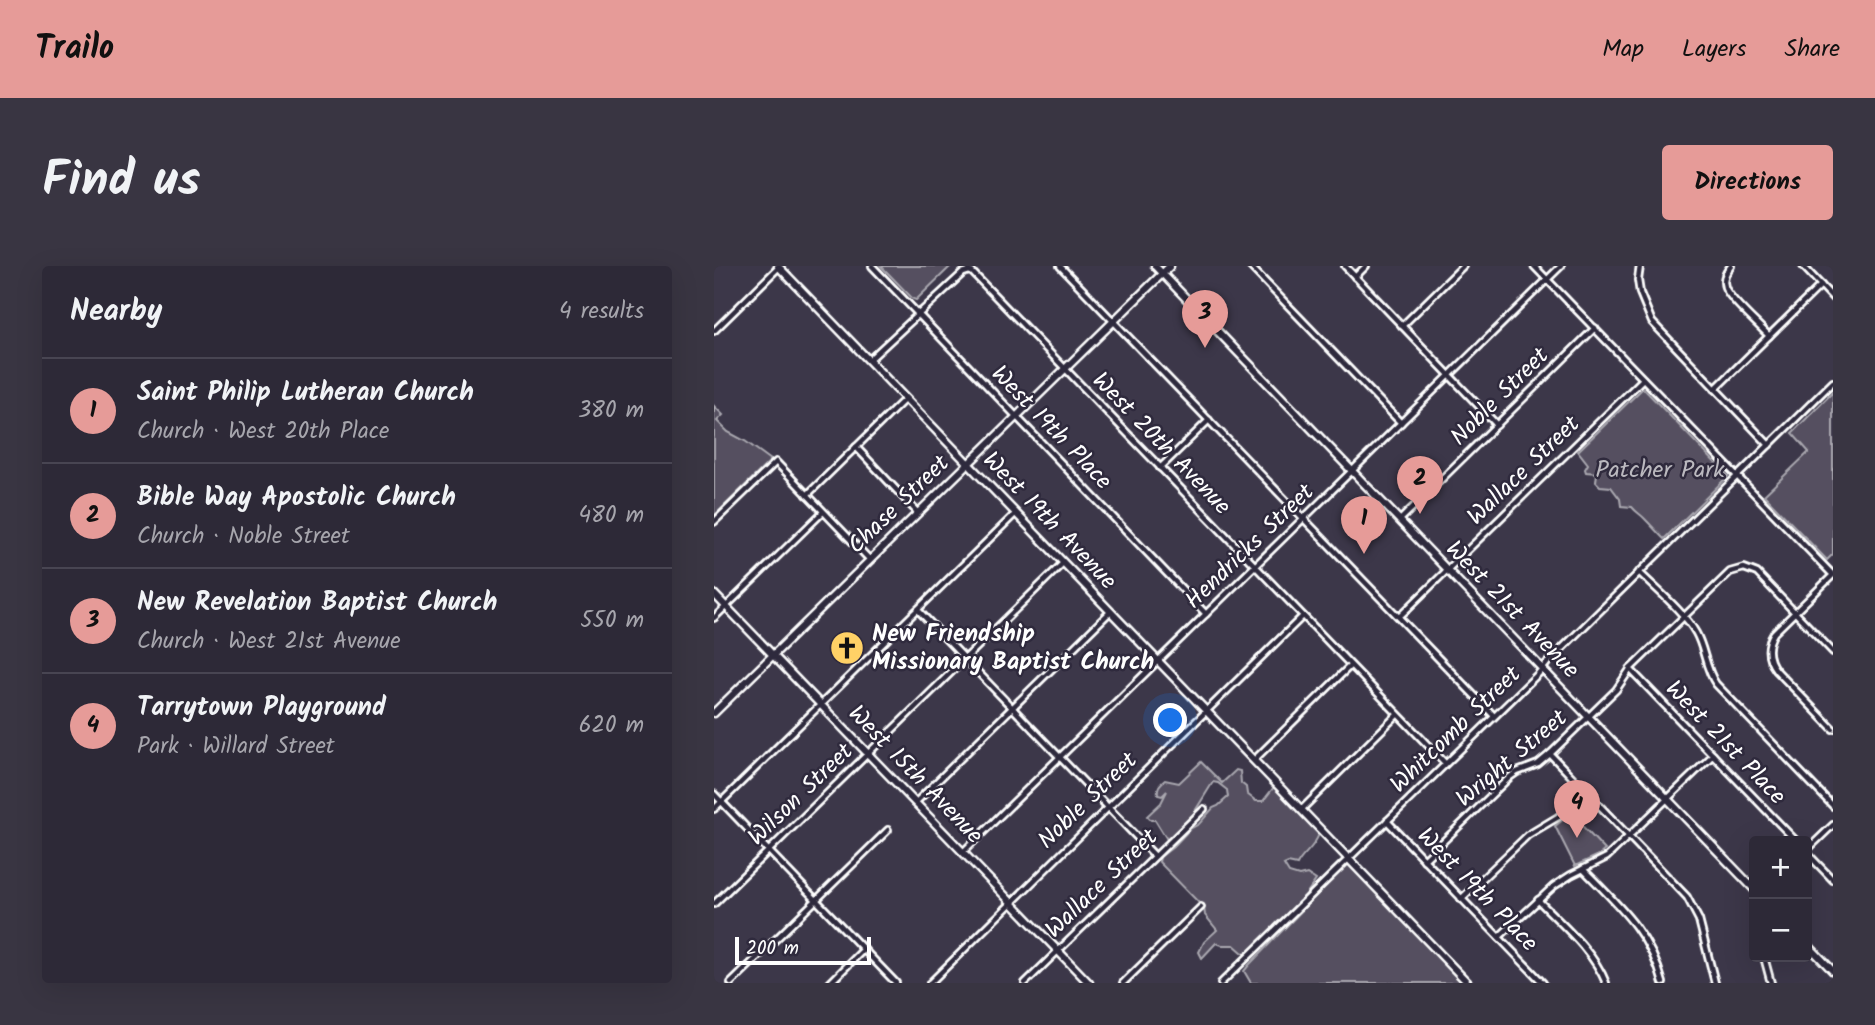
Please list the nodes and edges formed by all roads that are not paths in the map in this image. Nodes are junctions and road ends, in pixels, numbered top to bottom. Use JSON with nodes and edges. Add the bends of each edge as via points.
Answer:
{"nodes":[{"id":1,"x":872,"y":266,"type":"edge"},
{"id":2,"x":1060,"y":266,"type":"edge"},
{"id":3,"x":1155,"y":266,"type":"edge"},
{"id":4,"x":1170,"y":266,"type":"edge"},
{"id":5,"x":1250,"y":266,"type":"edge"},
{"id":6,"x":1345,"y":266,"type":"edge"},
{"id":7,"x":1366,"y":266,"type":"edge"},
{"id":8,"x":1463,"y":266,"type":"edge"},
{"id":9,"x":1534,"y":266,"type":"edge"},
{"id":10,"x":1561,"y":266,"type":"edge"},
{"id":11,"x":1640,"y":266,"type":"edge"},
{"id":12,"x":1731,"y":266,"type":"edge"},
{"id":13,"x":1803,"y":266,"type":"edge"},
{"id":14,"x":778,"y":267,"type":"edge"},
{"id":15,"x":1162,"y":274,"type":"junction"},
{"id":16,"x":1355,"y":277,"type":"junction"},
{"id":17,"x":1547,"y":279,"type":"junction"},
{"id":18,"x":1821,"y":285,"type":"junction"},
{"id":19,"x":1833,"y":298,"type":"edge"},
{"id":20,"x":918,"y":315,"type":"junction"},
{"id":21,"x":1113,"y":322,"type":"junction"},
{"id":22,"x":1402,"y":326,"type":"junction"},
{"id":23,"x":1595,"y":328,"type":"junction"},
{"id":24,"x":714,"y":331,"type":"edge"},
{"id":25,"x":1769,"y":336,"type":"junction"},
{"id":26,"x":869,"y":361,"type":"junction"},
{"id":27,"x":1065,"y":369,"type":"junction"},
{"id":28,"x":1450,"y":375,"type":"junction"},
{"id":29,"x":1643,"y":379,"type":"junction"},
{"id":30,"x":1833,"y":382,"type":"edge"},
{"id":31,"x":1715,"y":389,"type":"junction"},
{"id":32,"x":905,"y":399,"type":"junction"},
{"id":33,"x":1016,"y":417,"type":"junction"},
{"id":34,"x":1209,"y":420,"type":"junction"},
{"id":35,"x":1401,"y":423,"type":"junction"},
{"id":36,"x":1497,"y":425,"type":"junction"},
{"id":37,"x":1769,"y":445,"type":"junction"},
{"id":38,"x":856,"y":447,"type":"junction"},
{"id":39,"x":968,"y":465,"type":"junction"},
{"id":40,"x":1160,"y":468,"type":"junction"},
{"id":41,"x":1352,"y":471,"type":"junction"},
{"id":42,"x":1737,"y":476,"type":"junction"},
{"id":43,"x":807,"y":495,"type":"junction"},
{"id":44,"x":823,"y":512,"type":"junction"},
{"id":45,"x":919,"y":513,"type":"junction"},
{"id":46,"x":1015,"y":514,"type":"junction"},
{"id":47,"x":1304,"y":519,"type":"junction"},
{"id":48,"x":1400,"y":520,"type":"junction"},
{"id":49,"x":714,"y":522,"type":"edge"},
{"id":50,"x":870,"y":560,"type":"junction"},
{"id":51,"x":1063,"y":563,"type":"junction"},
{"id":52,"x":1255,"y":567,"type":"junction"},
{"id":53,"x":1447,"y":570,"type":"junction"},
{"id":54,"x":1639,"y":572,"type":"junction"},
{"id":55,"x":1833,"y":575,"type":"edge"},
{"id":56,"x":714,"y":594,"type":"edge"},
{"id":57,"x":726,"y":606,"type":"junction"},
{"id":58,"x":918,"y":610,"type":"junction"},
{"id":59,"x":1110,"y":612,"type":"junction"},
{"id":60,"x":1795,"y":612,"type":"junction"},
{"id":61,"x":1206,"y":614,"type":"junction"},
{"id":62,"x":1303,"y":616,"type":"junction"},
{"id":63,"x":1399,"y":617,"type":"junction"},
{"id":64,"x":1683,"y":617,"type":"junction"},
{"id":65,"x":714,"y":618,"type":"edge"},
{"id":66,"x":1833,"y":652,"type":"edge"},
{"id":67,"x":773,"y":655,"type":"junction"},
{"id":68,"x":965,"y":659,"type":"junction"},
{"id":69,"x":1158,"y":662,"type":"junction"},
{"id":70,"x":1350,"y":666,"type":"junction"},
{"id":71,"x":1542,"y":669,"type":"junction"},
{"id":72,"x":1630,"y":669,"type":"junction"},
{"id":73,"x":821,"y":705,"type":"junction"},
{"id":74,"x":1013,"y":708,"type":"junction"},
{"id":75,"x":1205,"y":711,"type":"junction"},
{"id":76,"x":714,"y":713,"type":"edge"},
{"id":77,"x":1398,"y":714,"type":"junction"},
{"id":78,"x":1494,"y":716,"type":"junction"},
{"id":79,"x":1588,"y":717,"type":"junction"},
{"id":80,"x":1833,"y":729,"type":"edge"},
{"id":81,"x":868,"y":754,"type":"junction"},
{"id":82,"x":1550,"y":754,"type":"junction"},
{"id":83,"x":1713,"y":755,"type":"junction"},
{"id":84,"x":1060,"y":758,"type":"junction"},
{"id":85,"x":1253,"y":761,"type":"junction"},
{"id":86,"x":1445,"y":764,"type":"junction"},
{"id":87,"x":1586,"y":792,"type":"junction"},
{"id":88,"x":714,"y":794,"type":"edge"},
{"id":89,"x":1667,"y":799,"type":"junction"},
{"id":90,"x":722,"y":802,"type":"junction"},
{"id":91,"x":915,"y":803,"type":"junction"},
{"id":92,"x":1833,"y":806,"type":"edge"},
{"id":93,"x":1107,"y":807,"type":"junction"},
{"id":94,"x":714,"y":809,"type":"edge"},
{"id":95,"x":1204,"y":810,"type":"dead end"},
{"id":96,"x":1301,"y":810,"type":"junction"},
{"id":97,"x":1387,"y":821,"type":"junction"},
{"id":98,"x":1833,"y":825,"type":"edge"},
{"id":99,"x":888,"y":830,"type":"dead end"},
{"id":100,"x":1629,"y":836,"type":"junction"},
{"id":101,"x":1791,"y":836,"type":"edge"},
{"id":102,"x":1812,"y":846,"type":"edge"},
{"id":103,"x":769,"y":851,"type":"junction"},
{"id":104,"x":963,"y":852,"type":"junction"},
{"id":105,"x":1155,"y":856,"type":"junction"},
{"id":106,"x":1812,"y":857,"type":"edge"},
{"id":107,"x":1348,"y":859,"type":"junction"},
{"id":108,"x":1424,"y":860,"type":"junction"},
{"id":109,"x":1583,"y":869,"type":"junction"},
{"id":110,"x":1833,"y":880,"type":"edge"},
{"id":111,"x":1749,"y":884,"type":"edge"},
{"id":112,"x":1461,"y":899,"type":"junction"},
{"id":113,"x":817,"y":900,"type":"junction"},
{"id":114,"x":1538,"y":900,"type":"junction"},
{"id":115,"x":1011,"y":903,"type":"junction"},
{"id":116,"x":714,"y":904,"type":"edge"},
{"id":117,"x":1201,"y":907,"type":"dead end"},
{"id":118,"x":1499,"y":937,"type":"junction"},
{"id":119,"x":864,"y":949,"type":"junction"},
{"id":120,"x":1812,"y":949,"type":"edge"},
{"id":121,"x":1058,"y":951,"type":"junction"},
{"id":122,"x":1765,"y":962,"type":"edge"},
{"id":123,"x":1832,"y":968,"type":"edge"},
{"id":124,"x":731,"y":983,"type":"edge"},
{"id":125,"x":830,"y":983,"type":"edge"},
{"id":126,"x":896,"y":983,"type":"edge"},
{"id":127,"x":930,"y":983,"type":"edge"},
{"id":128,"x":1026,"y":983,"type":"edge"},
{"id":129,"x":1089,"y":983,"type":"edge"},
{"id":130,"x":1123,"y":983,"type":"edge"},
{"id":131,"x":1221,"y":983,"type":"edge"},
{"id":132,"x":1468,"y":983,"type":"edge"},
{"id":133,"x":1543,"y":983,"type":"edge"},
{"id":134,"x":1606,"y":983,"type":"edge"},
{"id":135,"x":1663,"y":983,"type":"edge"},
{"id":136,"x":1715,"y":983,"type":"edge"},
{"id":137,"x":1771,"y":983,"type":"edge"}],
"edges":[{"from":1,"to":20,"type":"street","name":"West 19th Place"},
{"from":2,"to":21,"type":"street"},
{"from":3,"to":15,"type":"street","name":"West 21st Avenue"},
{"from":4,"to":15,"type":"street","name":"Chase Street"},
{"from":5,"to":35,"type":"street"},
{"from":6,"to":16,"type":"street"},
{"from":7,"to":16,"type":"street"},
{"from":8,"to":22,"type":"street"},
{"from":9,"to":17,"type":"street"},
{"from":10,"to":17,"type":"street","name":"Hendricks Street"},
{"from":11,"to":31,"type":"street","via":[[1639,287],[1652,322]]},
{"from":12,"to":25,"type":"street","via":[[1724,279],[1729,295]]},
{"from":13,"to":18,"type":"street"},
{"from":14,"to":24,"type":"street"},
{"from":14,"to":26,"type":"street","name":"West 19th Avenue"},
{"from":15,"to":21,"type":"street","name":"Chase Street"},
{"from":15,"to":41,"type":"street","name":"West 21st Avenue"},
{"from":16,"to":22,"type":"street"},
{"from":17,"to":23,"type":"street"},
{"from":17,"to":28,"type":"street","name":"Hendricks Street"},
{"from":18,"to":19,"type":"street"},
{"from":18,"to":25,"type":"street"},
{"from":20,"to":26,"type":"street"},
{"from":20,"to":27,"type":"street","name":"West 20th Avenue","via":[[963,273],[972,272]]},
{"from":20,"to":33,"type":"street","name":"West 19th Place"},
{"from":21,"to":27,"type":"street","name":"Chase Street"},
{"from":21,"to":34,"type":"street"},
{"from":22,"to":28,"type":"street"},
{"from":23,"to":29,"type":"street"},
{"from":23,"to":36,"type":"street","name":"Noble Street"},
{"from":25,"to":31,"type":"street"},
{"from":26,"to":32,"type":"street","name":"West 19th Avenue"},
{"from":27,"to":33,"type":"street","name":"Chase Street"},
{"from":27,"to":40,"type":"street","name":"West 20th Avenue"},
{"from":28,"to":35,"type":"street","name":"Hendricks Street"},
{"from":28,"to":36,"type":"street"},
{"from":29,"to":42,"type":"street"},
{"from":29,"to":53,"type":"street","name":"Wallace Street"},
{"from":30,"to":37,"type":"street","name":"Whitcomb Street"},
{"from":31,"to":37,"type":"street"},
{"from":32,"to":38,"type":"street"},
{"from":32,"to":39,"type":"street","name":"West 19th Avenue"},
{"from":33,"to":39,"type":"street","name":"Chase Street"},
{"from":33,"to":61,"type":"street","name":"West 19th Place"},
{"from":34,"to":40,"type":"street"},
{"from":34,"to":47,"type":"street"},
{"from":35,"to":41,"type":"street","name":"Hendricks Street"},
{"from":36,"to":48,"type":"street","name":"Noble Street"},
{"from":37,"to":42,"type":"street","name":"Whitcomb Street"},
{"from":38,"to":43,"type":"street"},
{"from":38,"to":45,"type":"street"},
{"from":39,"to":45,"type":"street","name":"Chase Street"},
{"from":39,"to":46,"type":"street","name":"West 19th Avenue"},
{"from":40,"to":52,"type":"street","name":"West 20th Avenue"},
{"from":41,"to":47,"type":"street","name":"Hendricks Street"},
{"from":41,"to":48,"type":"street","name":"West 21st Avenue"},
{"from":42,"to":54,"type":"street","name":"Whitcomb Street"},
{"from":42,"to":55,"type":"street"},
{"from":43,"to":44,"type":"street"},
{"from":43,"to":49,"type":"street","via":[[776,462]]},
{"from":44,"to":50,"type":"street"},
{"from":44,"to":57,"type":"street"},
{"from":45,"to":50,"type":"street","name":"Chase Street"},
{"from":46,"to":51,"type":"street","name":"West 19th Avenue"},
{"from":46,"to":58,"type":"street"},
{"from":47,"to":52,"type":"street","name":"Hendricks Street"},
{"from":47,"to":63,"type":"street"},
{"from":48,"to":53,"type":"street","name":"West 21st Avenue"},
{"from":50,"to":67,"type":"street","name":"Chase Street"},
{"from":51,"to":59,"type":"street","name":"West 19th Avenue"},
{"from":51,"to":68,"type":"street","name":"Wilson Street"},
{"from":52,"to":61,"type":"street","name":"Hendricks Street"},
{"from":52,"to":62,"type":"street","name":"West 20th Avenue"},
{"from":53,"to":63,"type":"street","name":"Wallace Street"},
{"from":53,"to":71,"type":"street","name":"West 21st Avenue"},
{"from":54,"to":64,"type":"street"},
{"from":54,"to":71,"type":"street","name":"Whitcomb Street"},
{"from":55,"to":60,"type":"street"},
{"from":56,"to":57,"type":"street","name":"West 15th Avenue"},
{"from":57,"to":65,"type":"street"},
{"from":57,"to":67,"type":"street","name":"West 15th Avenue"},
{"from":58,"to":68,"type":"street"},
{"from":58,"to":73,"type":"street"},
{"from":59,"to":69,"type":"street","name":"West 19th Avenue"},
{"from":59,"to":74,"type":"street"},
{"from":60,"to":64,"type":"street","name":"Wright Street","via":[[1760,576],[1741,568],[1725,575]]},
{"from":60,"to":66,"type":"street"},
{"from":60,"to":80,"type":"street","via":[[1765,649],[1776,670]]},
{"from":61,"to":69,"type":"street","name":"Hendricks Street"},
{"from":62,"to":70,"type":"street","name":"West 20th Avenue"},
{"from":62,"to":75,"type":"street","name":"Noble Street"},
{"from":63,"to":78,"type":"street"},
{"from":64,"to":72,"type":"street","name":"Wright Street"},
{"from":64,"to":92,"type":"street","via":[[1698,637],[1716,684]]},
{"from":67,"to":73,"type":"street","name":"West 15th Avenue"},
{"from":67,"to":76,"type":"street","name":"Chase Street"},
{"from":68,"to":74,"type":"street"},
{"from":68,"to":81,"type":"street","name":"Wilson Street"},
{"from":69,"to":75,"type":"street","name":"West 19th Avenue"},
{"from":69,"to":84,"type":"street","name":"Hendricks Street"},
{"from":70,"to":77,"type":"street","name":"West 20th Avenue"},
{"from":70,"to":85,"type":"street"},
{"from":71,"to":78,"type":"street","name":"Whitcomb Street"},
{"from":71,"to":79,"type":"street","name":"West 21st Avenue"},
{"from":72,"to":79,"type":"street","name":"Wright Street"},
{"from":72,"to":83,"type":"street","name":"West 21st Place"},
{"from":73,"to":81,"type":"street","name":"West 15th Avenue"},
{"from":73,"to":90,"type":"street"},
{"from":74,"to":84,"type":"street"},
{"from":74,"to":91,"type":"street"},
{"from":75,"to":85,"type":"street","name":"West 19th Avenue"},
{"from":75,"to":93,"type":"street","name":"Noble Street"},
{"from":77,"to":86,"type":"street","name":"West 20th Avenue"},
{"from":77,"to":96,"type":"street"},
{"from":78,"to":86,"type":"street","name":"Whitcomb Street"},
{"from":79,"to":82,"type":"street","name":"Wright Street"},
{"from":79,"to":89,"type":"street","name":"West 21st Avenue"},
{"from":81,"to":91,"type":"street","name":"West 15th Avenue"},
{"from":81,"to":103,"type":"street","name":"Wilson Street"},
{"from":82,"to":87,"type":"street"},
{"from":82,"to":108,"type":"street","name":"Wright Street","via":[[1517,772]]},
{"from":83,"to":89,"type":"street"},
{"from":83,"to":101,"type":"street","name":"West 21st Place"},
{"from":84,"to":93,"type":"street"},
{"from":84,"to":104,"type":"street","name":"Hendricks Street"},
{"from":85,"to":96,"type":"street","name":"West 19th Avenue"},
{"from":86,"to":97,"type":"street","name":"Whitcomb Street"},
{"from":87,"to":100,"type":"street"},
{"from":87,"to":112,"type":"street","via":[[1528,835]]},
{"from":88,"to":90,"type":"street"},
{"from":89,"to":100,"type":"street"},
{"from":89,"to":111,"type":"street","name":"West 21st Avenue"},
{"from":90,"to":94,"type":"street"},
{"from":90,"to":103,"type":"street"},
{"from":91,"to":104,"type":"street","name":"West 15th Avenue"},
{"from":93,"to":105,"type":"street"},
{"from":93,"to":115,"type":"street","name":"Noble Street"},
{"from":95,"to":105,"type":"street","name":"Wallace Street"},
{"from":96,"to":107,"type":"street","name":"West 19th Avenue"},
{"from":97,"to":107,"type":"street","name":"Whitcomb Street"},
{"from":97,"to":108,"type":"street","name":"West 19th Place"},
{"from":98,"to":102,"type":"street"},
{"from":99,"to":113,"type":"street"},
{"from":100,"to":109,"type":"street","via":[[1604,860]]},
{"from":100,"to":136,"type":"street","via":[[1690,902],[1702,927]]},
{"from":103,"to":113,"type":"street"},
{"from":103,"to":116,"type":"street","name":"Wilson Street"},
{"from":104,"to":115,"type":"street","name":"West 15th Avenue"},
{"from":105,"to":121,"type":"street","name":"Wallace Street"},
{"from":106,"to":110,"type":"street"},
{"from":107,"to":131,"type":"street","name":"Whitcomb Street"},
{"from":107,"to":132,"type":"street","name":"West 19th Avenue"},
{"from":108,"to":112,"type":"street","name":"West 19th Place"},
{"from":109,"to":114,"type":"street"},
{"from":109,"to":135,"type":"street","via":[[1638,929]]},
{"from":112,"to":118,"type":"street","name":"West 19th Place"},
{"from":113,"to":119,"type":"street"},
{"from":113,"to":124,"type":"street"},
{"from":114,"to":118,"type":"street"},
{"from":114,"to":134,"type":"street","via":[[1587,950]]},
{"from":115,"to":121,"type":"street","name":"West 15th Avenue"},
{"from":115,"to":127,"type":"street","name":"Noble Street"},
{"from":117,"to":130,"type":"street"},
{"from":118,"to":133,"type":"street","name":"West 19th Place"},
{"from":119,"to":125,"type":"street"},
{"from":119,"to":126,"type":"street"},
{"from":120,"to":123,"type":"street"},
{"from":121,"to":128,"type":"street","name":"Wallace Street"},
{"from":121,"to":129,"type":"street","name":"West 15th Avenue"},
{"from":122,"to":137,"type":"street"}]}
